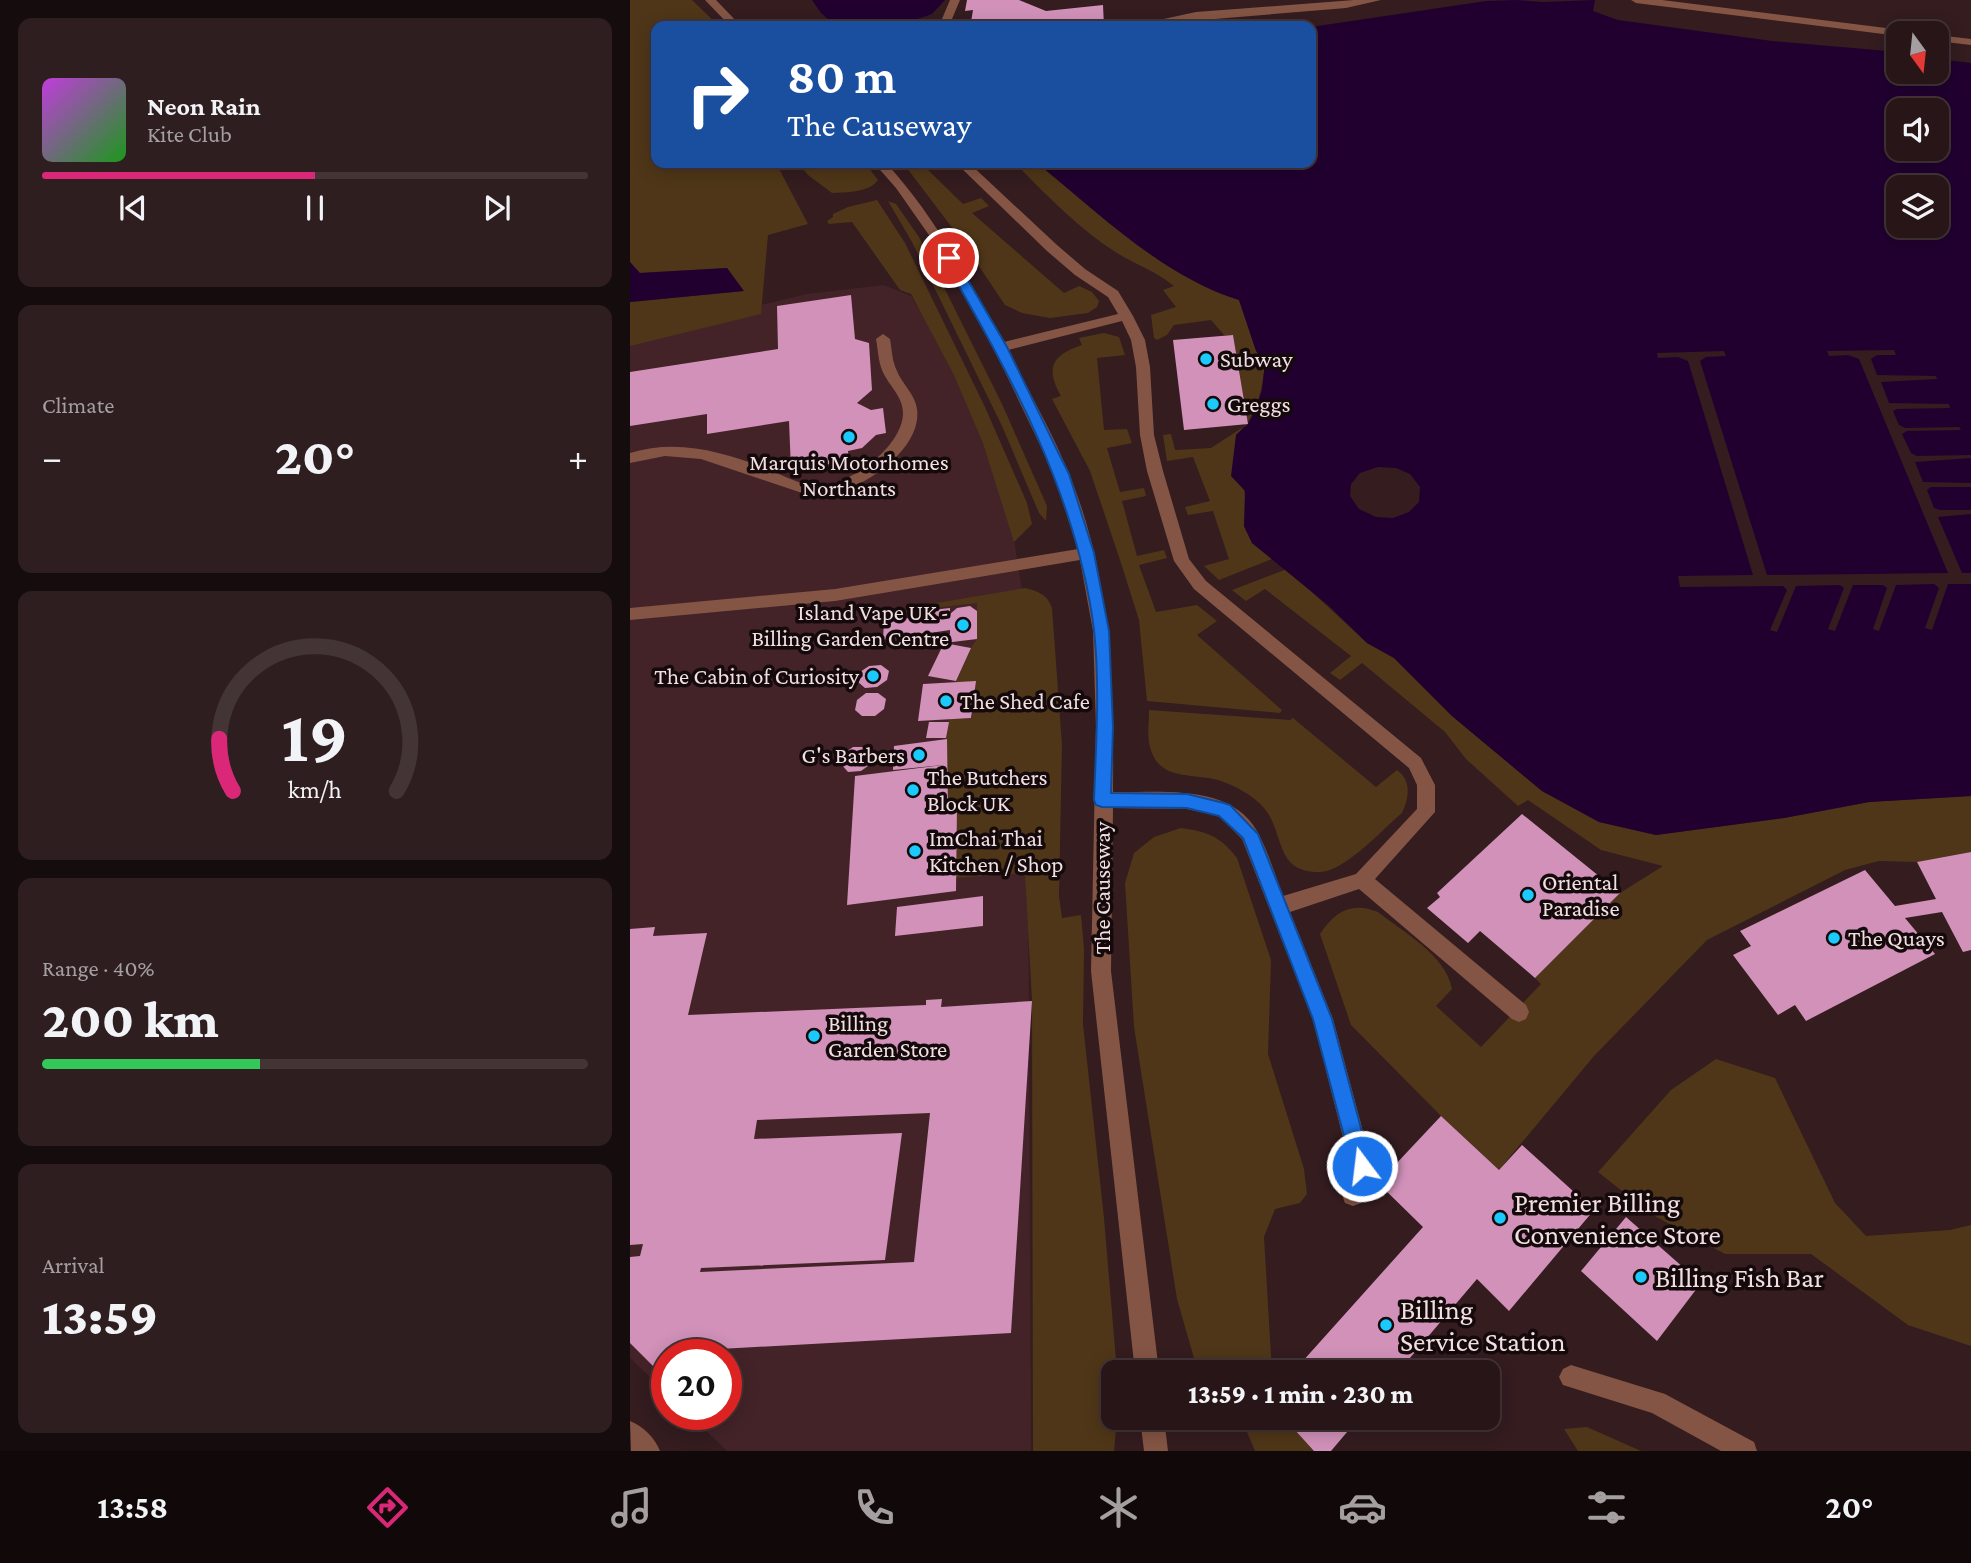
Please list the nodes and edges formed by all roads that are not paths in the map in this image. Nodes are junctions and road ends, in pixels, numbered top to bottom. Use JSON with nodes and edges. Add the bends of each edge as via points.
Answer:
{"nodes":[{"id":1,"x":710,"y":0,"type":"edge"},
{"id":2,"x":955,"y":0,"type":"edge"},
{"id":3,"x":1376,"y":0,"type":"edge"},
{"id":4,"x":1636,"y":0,"type":"edge"},
{"id":5,"x":731,"y":21,"type":"edge"},
{"id":6,"x":946,"y":21,"type":"edge"},
{"id":7,"x":1155,"y":21,"type":"edge"},
{"id":8,"x":1886,"y":31,"type":"edge"},
{"id":9,"x":1950,"y":40,"type":"edge"},
{"id":10,"x":1971,"y":42,"type":"edge"},
{"id":11,"x":885,"y":168,"type":"edge"},
{"id":12,"x":967,"y":168,"type":"edge"},
{"id":13,"x":1126,"y":317,"type":"junction"},
{"id":14,"x":883,"y":339,"type":"dead end"},
{"id":15,"x":1000,"y":347,"type":"junction"},
{"id":16,"x":630,"y":458,"type":"edge"},
{"id":17,"x":1087,"y":553,"type":"junction"},
{"id":18,"x":630,"y":614,"type":"edge"},
{"id":19,"x":1102,"y":800,"type":"junction"},
{"id":20,"x":1362,"y":880,"type":"junction"},
{"id":21,"x":1280,"y":906,"type":"junction"},
{"id":22,"x":1519,"y":1012,"type":"dead end"},
{"id":23,"x":1353,"y":1195,"type":"dead end"},
{"id":24,"x":1146,"y":1360,"type":"edge"},
{"id":25,"x":1571,"y":1377,"type":"dead end"},
{"id":26,"x":1153,"y":1430,"type":"edge"},
{"id":27,"x":630,"y":1433,"type":"edge"},
{"id":28,"x":648,"y":1451,"type":"edge"},
{"id":29,"x":1156,"y":1451,"type":"edge"},
{"id":30,"x":1745,"y":1451,"type":"edge"}],
"edges":[{"from":1,"to":5,"type":"street"},
{"from":2,"to":6,"type":"street"},
{"from":3,"to":7,"type":"street"},
{"from":4,"to":8,"type":"street"},
{"from":9,"to":10,"type":"street"},
{"from":11,"to":15,"type":"street","name":"The Causeway","via":[[937,238]]},
{"from":12,"to":13,"type":"street","via":[[1052,248],[1113,294]]},
{"from":13,"to":15,"type":"street"},
{"from":13,"to":20,"type":"street","via":[[1138,340],[1147,435],[1182,562],[1200,585],[1415,763],[1426,785],[1426,812]]},
{"from":14,"to":16,"type":"street","via":[[889,370],[907,398],[908,425],[886,459],[841,486],[829,491],[800,489],[699,452],[668,450]]},
{"from":15,"to":17,"type":"street","name":"The Causeway","via":[[1062,474]]},
{"from":17,"to":18,"type":"street","via":[[859,592]]},
{"from":17,"to":19,"type":"street","name":"The Causeway","via":[[1101,631]]},
{"from":19,"to":21,"type":"street","via":[[1187,801],[1224,810],[1249,834]]},
{"from":19,"to":24,"type":"street","name":"The Causeway","via":[[1101,971]]},
{"from":20,"to":21,"type":"street"},
{"from":20,"to":22,"type":"street"},
{"from":21,"to":23,"type":"street","via":[[1323,1019],[1362,1166]]},
{"from":25,"to":30,"type":"street","via":[[1657,1402]]},
{"from":26,"to":29,"type":"street"},
{"from":27,"to":28,"type":"street"}]}
